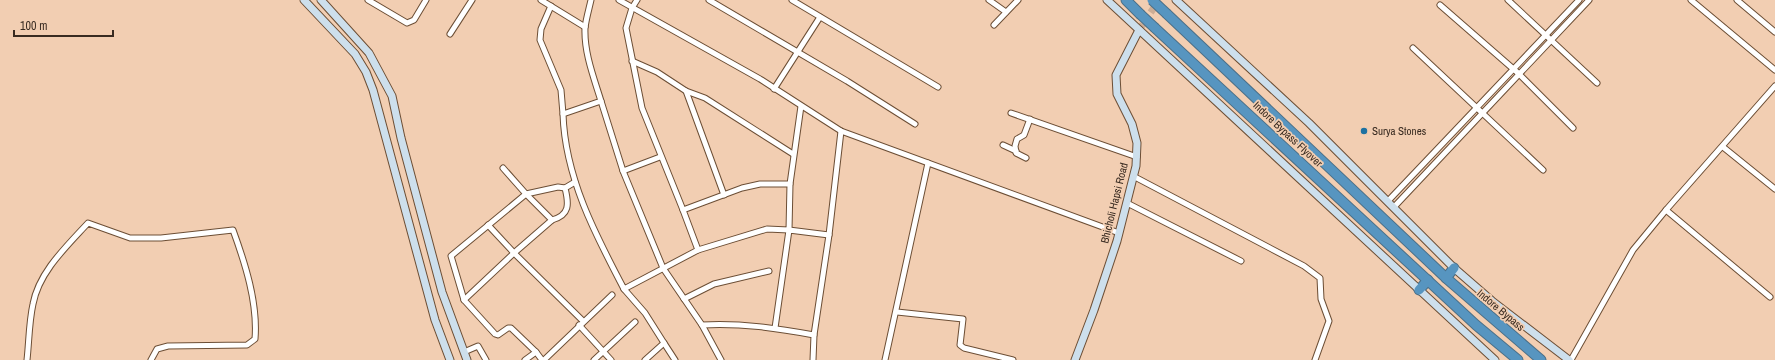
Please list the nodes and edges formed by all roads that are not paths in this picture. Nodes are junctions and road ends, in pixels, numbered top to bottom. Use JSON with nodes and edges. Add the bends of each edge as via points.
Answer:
{"nodes":[{"id":1,"x":304,"y":0,"type":"edge"},
{"id":2,"x":321,"y":0,"type":"edge"},
{"id":3,"x":368,"y":0,"type":"edge"},
{"id":4,"x":426,"y":0,"type":"edge"},
{"id":5,"x":472,"y":0,"type":"edge"},
{"id":6,"x":541,"y":0,"type":"edge"},
{"id":7,"x":591,"y":0,"type":"edge"},
{"id":8,"x":619,"y":0,"type":"edge"},
{"id":9,"x":637,"y":0,"type":"edge"},
{"id":10,"x":709,"y":0,"type":"edge"},
{"id":11,"x":792,"y":0,"type":"edge"},
{"id":12,"x":989,"y":0,"type":"edge"},
{"id":13,"x":1018,"y":0,"type":"edge"},
{"id":14,"x":1108,"y":0,"type":"edge"},
{"id":15,"x":1126,"y":0,"type":"edge"},
{"id":16,"x":1152,"y":0,"type":"edge"},
{"id":17,"x":1176,"y":0,"type":"edge"},
{"id":18,"x":1508,"y":0,"type":"edge"},
{"id":19,"x":1579,"y":0,"type":"edge"},
{"id":20,"x":1589,"y":0,"type":"edge"},
{"id":21,"x":1691,"y":0,"type":"edge"},
{"id":22,"x":1737,"y":0,"type":"edge"},
{"id":23,"x":1440,"y":5,"type":"dead end"},
{"id":24,"x":550,"y":6,"type":"junction"},
{"id":25,"x":632,"y":8,"type":"junction"},
{"id":26,"x":1006,"y":12,"type":"junction"},
{"id":27,"x":820,"y":17,"type":"junction"},
{"id":28,"x":994,"y":25,"type":"dead end"},
{"id":29,"x":585,"y":27,"type":"junction"},
{"id":30,"x":1139,"y":30,"type":"junction"},
{"id":31,"x":1775,"y":32,"type":"edge"},
{"id":32,"x":450,"y":34,"type":"dead end"},
{"id":33,"x":1546,"y":35,"type":"junction"},
{"id":34,"x":1550,"y":40,"type":"junction"},
{"id":35,"x":1413,"y":48,"type":"dead end"},
{"id":36,"x":799,"y":53,"type":"junction"},
{"id":37,"x":632,"y":61,"type":"junction"},
{"id":38,"x":1775,"y":70,"type":"edge"},
{"id":39,"x":1516,"y":72,"type":"junction"},
{"id":40,"x":1597,"y":83,"type":"dead end"},
{"id":41,"x":1775,"y":86,"type":"edge"},
{"id":42,"x":938,"y":87,"type":"dead end"},
{"id":43,"x":774,"y":89,"type":"junction"},
{"id":44,"x":686,"y":91,"type":"junction"},
{"id":45,"x":601,"y":101,"type":"junction"},
{"id":46,"x":801,"y":106,"type":"junction"},
{"id":47,"x":1479,"y":111,"type":"junction"},
{"id":48,"x":1011,"y":113,"type":"dead end"},
{"id":49,"x":563,"y":114,"type":"junction"},
{"id":50,"x":1030,"y":119,"type":"junction"},
{"id":51,"x":915,"y":124,"type":"dead end"},
{"id":52,"x":1573,"y":128,"type":"dead end"},
{"id":53,"x":841,"y":130,"type":"junction"},
{"id":54,"x":1002,"y":145,"type":"dead end"},
{"id":55,"x":1723,"y":146,"type":"junction"},
{"id":56,"x":1016,"y":151,"type":"junction"},
{"id":57,"x":793,"y":154,"type":"junction"},
{"id":58,"x":660,"y":157,"type":"junction"},
{"id":59,"x":1137,"y":157,"type":"junction"},
{"id":60,"x":1026,"y":158,"type":"dead end"},
{"id":61,"x":928,"y":164,"type":"junction"},
{"id":62,"x":503,"y":168,"type":"dead end"},
{"id":63,"x":1543,"y":170,"type":"dead end"},
{"id":64,"x":623,"y":171,"type":"junction"},
{"id":65,"x":1133,"y":176,"type":"junction"},
{"id":66,"x":575,"y":182,"type":"junction"},
{"id":67,"x":790,"y":184,"type":"junction"},
{"id":68,"x":565,"y":188,"type":"junction"},
{"id":69,"x":1775,"y":189,"type":"edge"},
{"id":70,"x":526,"y":194,"type":"junction"},
{"id":71,"x":724,"y":195,"type":"junction"},
{"id":72,"x":1388,"y":201,"type":"junction"},
{"id":73,"x":1126,"y":203,"type":"junction"},
{"id":74,"x":1394,"y":207,"type":"junction"},
{"id":75,"x":683,"y":210,"type":"junction"},
{"id":76,"x":1666,"y":210,"type":"junction"},
{"id":77,"x":552,"y":220,"type":"junction"},
{"id":78,"x":488,"y":225,"type":"junction"},
{"id":79,"x":789,"y":230,"type":"junction"},
{"id":80,"x":1119,"y":233,"type":"junction"},
{"id":81,"x":829,"y":235,"type":"junction"},
{"id":82,"x":698,"y":250,"type":"junction"},
{"id":83,"x":514,"y":253,"type":"junction"},
{"id":84,"x":1241,"y":261,"type":"dead end"},
{"id":85,"x":663,"y":268,"type":"junction"},
{"id":86,"x":1454,"y":268,"type":"junction"},
{"id":87,"x":769,"y":271,"type":"dead end"},
{"id":88,"x":1446,"y":278,"type":"junction"},
{"id":89,"x":1431,"y":283,"type":"junction"},
{"id":90,"x":624,"y":289,"type":"junction"},
{"id":91,"x":1419,"y":290,"type":"junction"},
{"id":92,"x":612,"y":295,"type":"dead end"},
{"id":93,"x":1770,"y":297,"type":"dead end"},
{"id":94,"x":684,"y":299,"type":"junction"},
{"id":95,"x":464,"y":300,"type":"junction"},
{"id":96,"x":896,"y":312,"type":"junction"},
{"id":97,"x":583,"y":321,"type":"junction"},
{"id":98,"x":635,"y":322,"type":"dead end"},
{"id":99,"x":579,"y":325,"type":"junction"},
{"id":100,"x":702,"y":325,"type":"junction"},
{"id":101,"x":775,"y":328,"type":"junction"},
{"id":102,"x":814,"y":335,"type":"junction"},
{"id":103,"x":664,"y":343,"type":"junction"},
{"id":104,"x":603,"y":351,"type":"junction"},
{"id":105,"x":464,"y":352,"type":"junction"},
{"id":106,"x":536,"y":352,"type":"junction"},
{"id":107,"x":27,"y":360,"type":"edge"},
{"id":108,"x":151,"y":360,"type":"edge"},
{"id":109,"x":450,"y":360,"type":"edge"},
{"id":110,"x":467,"y":360,"type":"edge"},
{"id":111,"x":486,"y":360,"type":"edge"},
{"id":112,"x":525,"y":360,"type":"edge"},
{"id":113,"x":543,"y":360,"type":"edge"},
{"id":114,"x":594,"y":360,"type":"edge"},
{"id":115,"x":611,"y":360,"type":"edge"},
{"id":116,"x":645,"y":360,"type":"edge"},
{"id":117,"x":675,"y":360,"type":"edge"},
{"id":118,"x":721,"y":360,"type":"edge"},
{"id":119,"x":813,"y":360,"type":"edge"},
{"id":120,"x":885,"y":360,"type":"edge"},
{"id":121,"x":1013,"y":360,"type":"edge"},
{"id":122,"x":1075,"y":360,"type":"edge"},
{"id":123,"x":1315,"y":360,"type":"edge"},
{"id":124,"x":1495,"y":360,"type":"edge"},
{"id":125,"x":1518,"y":360,"type":"edge"},
{"id":126,"x":1541,"y":360,"type":"edge"},
{"id":127,"x":1570,"y":360,"type":"edge"}],
"edges":[{"from":1,"to":109,"type":"street","via":[[355,54],[366,72],[435,320]]},
{"from":2,"to":105,"type":"street","via":[[370,53],[392,96],[442,292]]},
{"from":3,"to":4,"type":"street","via":[[407,23],[414,20]]},
{"from":5,"to":32,"type":"street"},
{"from":6,"to":24,"type":"street"},
{"from":7,"to":29,"type":"street"},
{"from":8,"to":25,"type":"street"},
{"from":9,"to":25,"type":"street"},
{"from":10,"to":36,"type":"street"},
{"from":11,"to":27,"type":"street"},
{"from":12,"to":26,"type":"street"},
{"from":13,"to":26,"type":"street"},
{"from":14,"to":30,"type":"street"},
{"from":15,"to":89,"type":"highway","name":"Indore Bypass Flyover","bridge":true},
{"from":16,"to":88,"type":"highway","name":"Indore Bypass Flyover","bridge":true},
{"from":17,"to":72,"type":"street"},
{"from":18,"to":33,"type":"street"},
{"from":19,"to":33,"type":"street"},
{"from":20,"to":34,"type":"street"},
{"from":21,"to":38,"type":"street"},
{"from":22,"to":31,"type":"street"},
{"from":23,"to":39,"type":"street"},
{"from":24,"to":29,"type":"street"},
{"from":24,"to":49,"type":"street","via":[[541,28],[540,40],[561,90]]},
{"from":25,"to":37,"type":"street","via":[[626,28]]},
{"from":25,"to":43,"type":"street"},
{"from":26,"to":28,"type":"street"},
{"from":27,"to":36,"type":"street"},
{"from":27,"to":42,"type":"street"},
{"from":29,"to":45,"type":"street","via":[[587,51]]},
{"from":30,"to":59,"type":"street","name":"Bhicholi Hapsi Road","via":[[1116,74],[1117,94],[1132,124],[1137,143]]},
{"from":30,"to":91,"type":"street"},
{"from":33,"to":34,"type":"street"},
{"from":33,"to":39,"type":"street"},
{"from":34,"to":39,"type":"street"},
{"from":34,"to":40,"type":"street"},
{"from":35,"to":47,"type":"street"},
{"from":36,"to":43,"type":"street"},
{"from":36,"to":51,"type":"street"},
{"from":37,"to":44,"type":"street","via":[[657,72]]},
{"from":37,"to":58,"type":"street","via":[[642,108]]},
{"from":39,"to":47,"type":"street"},
{"from":39,"to":52,"type":"street"},
{"from":41,"to":55,"type":"street"},
{"from":43,"to":46,"type":"street"},
{"from":44,"to":57,"type":"street","via":[[706,98]]},
{"from":44,"to":71,"type":"street"},
{"from":45,"to":49,"type":"street"},
{"from":45,"to":64,"type":"street"},
{"from":46,"to":53,"type":"street"},
{"from":46,"to":57,"type":"street"},
{"from":47,"to":63,"type":"street"},
{"from":47,"to":72,"type":"street"},
{"from":47,"to":74,"type":"street"},
{"from":48,"to":50,"type":"street"},
{"from":49,"to":66,"type":"street","via":[[564,137]]},
{"from":50,"to":56,"type":"street","via":[[1024,135],[1017,139]]},
{"from":50,"to":59,"type":"street"},
{"from":53,"to":61,"type":"street"},
{"from":53,"to":81,"type":"street"},
{"from":54,"to":56,"type":"street"},
{"from":55,"to":69,"type":"street"},
{"from":55,"to":76,"type":"street"},
{"from":56,"to":60,"type":"street"},
{"from":57,"to":67,"type":"street"},
{"from":58,"to":64,"type":"street"},
{"from":58,"to":75,"type":"street"},
{"from":59,"to":65,"type":"street","name":"Bhicholi Hapsi Road"},
{"from":61,"to":80,"type":"street"},
{"from":61,"to":96,"type":"street"},
{"from":62,"to":70,"type":"street"},
{"from":64,"to":85,"type":"street"},
{"from":65,"to":73,"type":"street","name":"Bhicholi Hapsi Road"},
{"from":65,"to":123,"type":"street","via":[[1304,266],[1320,278],[1321,300],[1329,321]]},
{"from":66,"to":68,"type":"street"},
{"from":66,"to":90,"type":"street","via":[[593,229]]},
{"from":67,"to":71,"type":"street","via":[[760,184]]},
{"from":67,"to":79,"type":"street"},
{"from":68,"to":70,"type":"street","via":[[558,187]]},
{"from":68,"to":77,"type":"street","via":[[569,203],[566,213]]},
{"from":70,"to":77,"type":"street"},
{"from":70,"to":78,"type":"street"},
{"from":71,"to":75,"type":"street"},
{"from":72,"to":74,"type":"street"},
{"from":73,"to":80,"type":"street","name":"Bhicholi Hapsi Road"},
{"from":73,"to":84,"type":"street"},
{"from":74,"to":86,"type":"street"},
{"from":75,"to":82,"type":"street"},
{"from":76,"to":93,"type":"street"},
{"from":76,"to":127,"type":"street","via":[[1633,250]]},
{"from":77,"to":83,"type":"street"},
{"from":78,"to":83,"type":"street"},
{"from":78,"to":95,"type":"street","via":[[451,256]]},
{"from":79,"to":81,"type":"street"},
{"from":79,"to":82,"type":"street","via":[[767,229]]},
{"from":79,"to":101,"type":"street"},
{"from":80,"to":122,"type":"street","name":"Bhicholi Hapsi Road"},
{"from":81,"to":102,"type":"street"},
{"from":82,"to":85,"type":"street"},
{"from":83,"to":95,"type":"street"},
{"from":83,"to":97,"type":"street"},
{"from":85,"to":90,"type":"street"},
{"from":85,"to":94,"type":"street"},
{"from":86,"to":88,"type":"highway"},
{"from":86,"to":127,"type":"street","via":[[1492,301]]},
{"from":87,"to":94,"type":"street","via":[[714,284]]},
{"from":88,"to":126,"type":"highway","name":"Indore Bypass"},
{"from":89,"to":91,"type":"highway"},
{"from":89,"to":125,"type":"highway"},
{"from":90,"to":103,"type":"street","via":[[645,313]]},
{"from":91,"to":124,"type":"street"},
{"from":92,"to":97,"type":"street"},
{"from":94,"to":100,"type":"street"},
{"from":95,"to":106,"type":"street","via":[[495,334],[511,328]]},
{"from":96,"to":120,"type":"street"},
{"from":96,"to":121,"type":"street","via":[[963,319],[960,345]]},
{"from":97,"to":99,"type":"street"},
{"from":98,"to":104,"type":"street"},
{"from":99,"to":104,"type":"street"},
{"from":99,"to":113,"type":"street"},
{"from":100,"to":101,"type":"street","via":[[733,324]]},
{"from":100,"to":118,"type":"street"},
{"from":101,"to":102,"type":"street"},
{"from":102,"to":119,"type":"street"},
{"from":103,"to":116,"type":"street"},
{"from":103,"to":117,"type":"street"},
{"from":104,"to":114,"type":"street"},
{"from":104,"to":115,"type":"street"},
{"from":105,"to":110,"type":"street"},
{"from":105,"to":111,"type":"street","via":[[478,346]]},
{"from":106,"to":112,"type":"street"},
{"from":106,"to":113,"type":"street"},
{"from":107,"to":108,"type":"street","via":[[32,304],[42,280],[49,268],[88,223],[130,238],[161,238],[233,230],[241,252],[257,322],[255,339],[247,345],[157,348]]}]}
